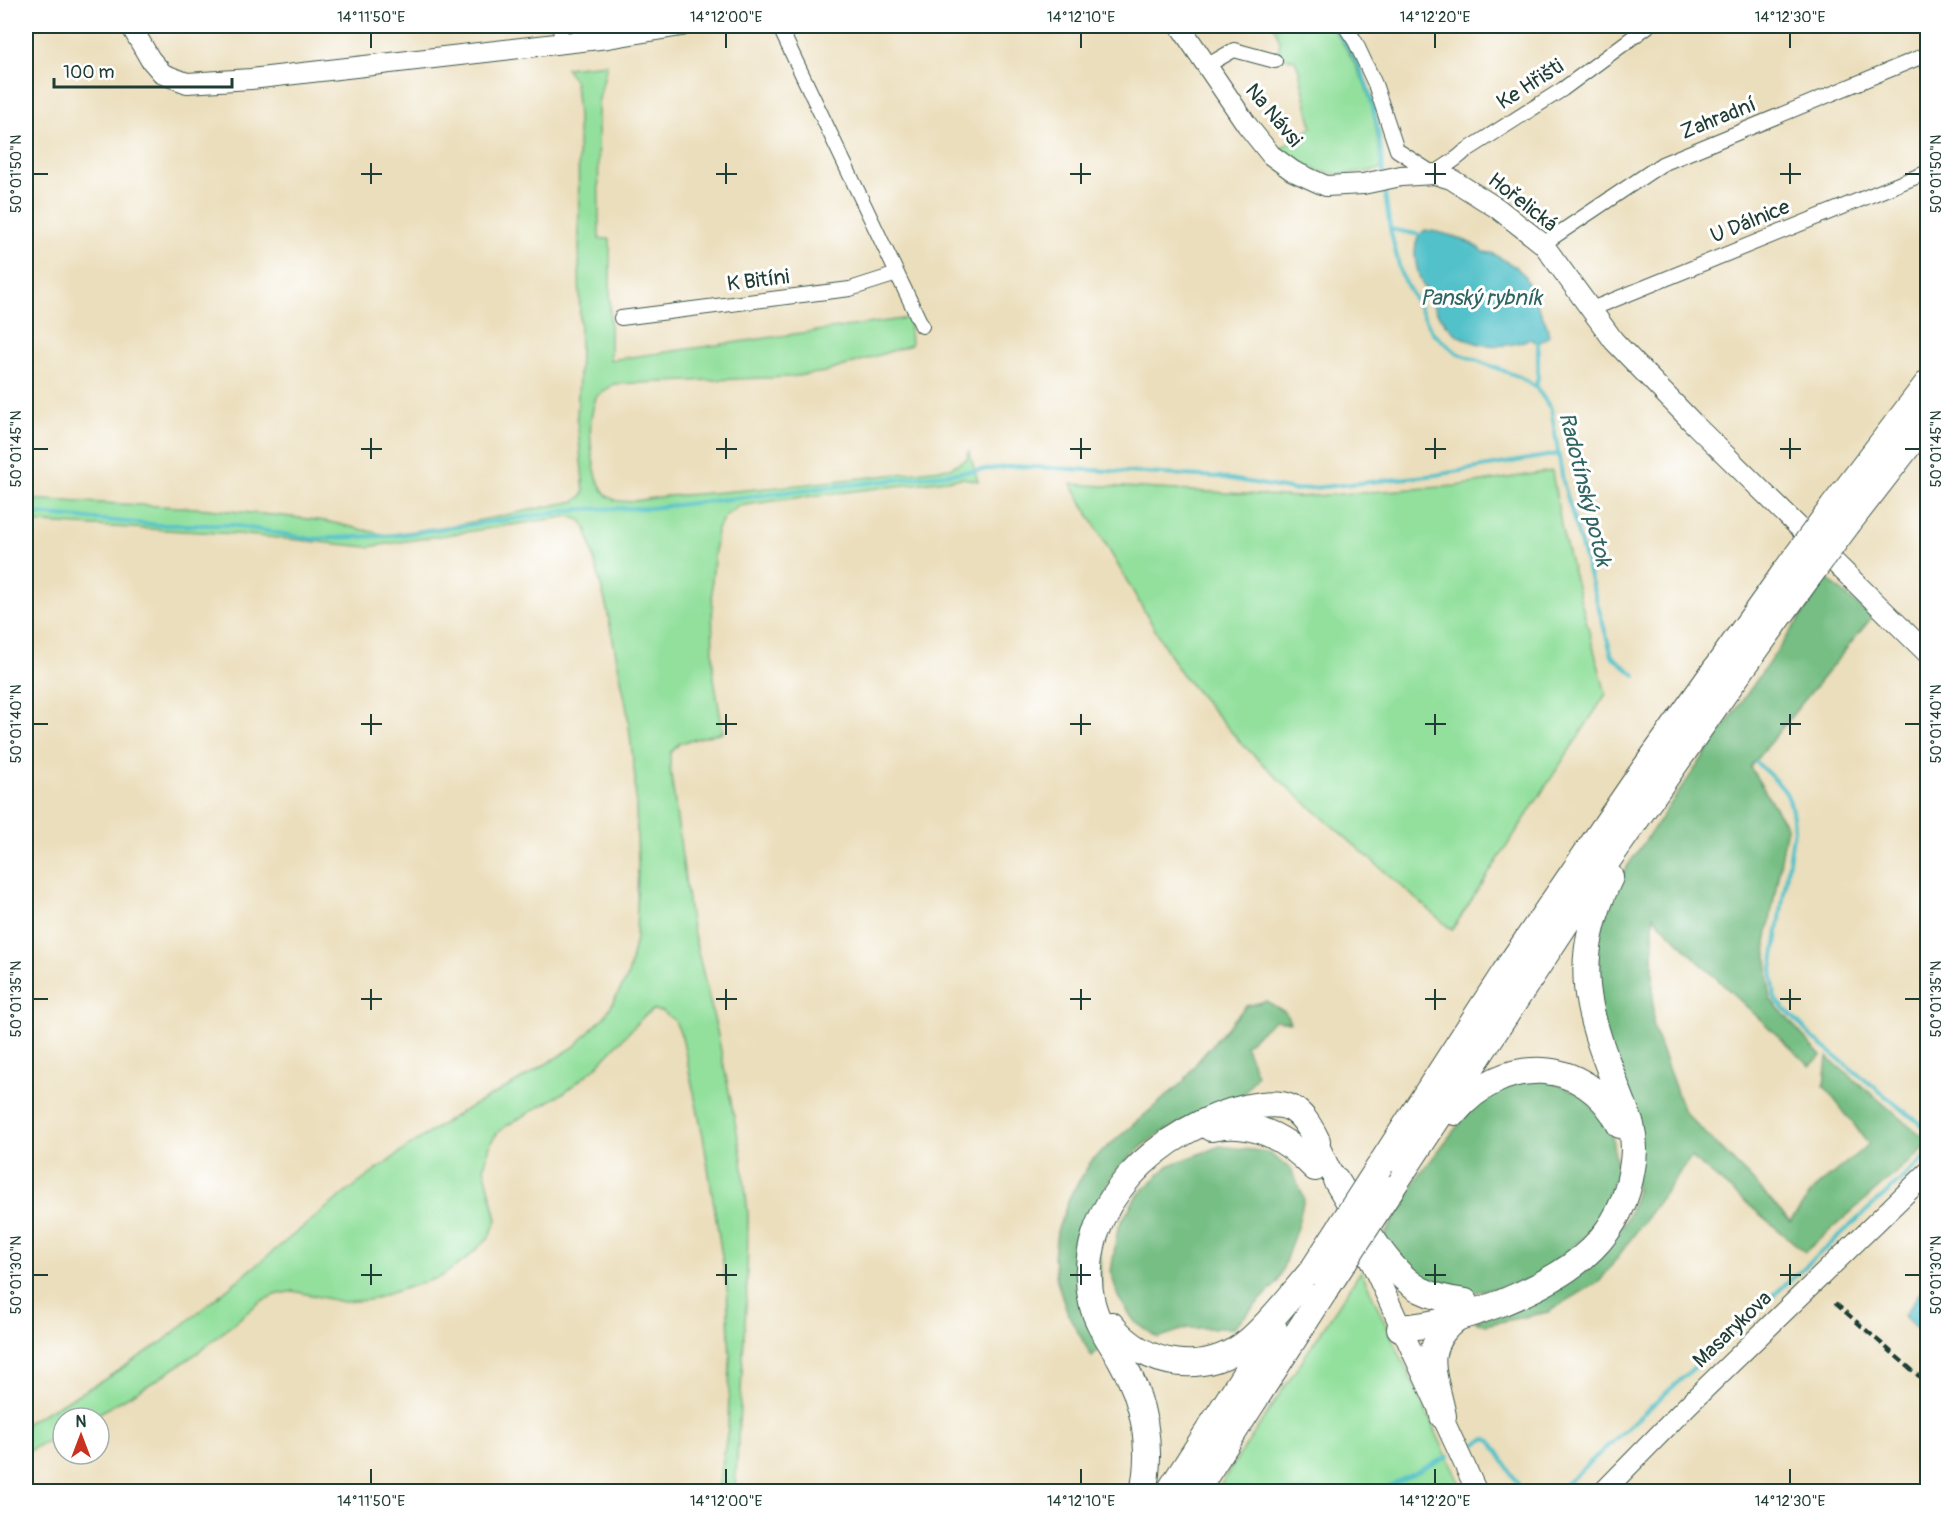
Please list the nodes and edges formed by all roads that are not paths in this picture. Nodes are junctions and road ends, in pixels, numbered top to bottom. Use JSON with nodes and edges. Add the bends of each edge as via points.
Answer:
{"nodes":[{"id":1,"x":132,"y":26,"type":"edge"},
{"id":2,"x":681,"y":26,"type":"edge"},
{"id":3,"x":779,"y":26,"type":"edge"},
{"id":4,"x":1180,"y":26,"type":"edge"},
{"id":5,"x":1345,"y":26,"type":"edge"},
{"id":6,"x":1648,"y":26,"type":"edge"},
{"id":7,"x":561,"y":34,"type":"edge"},
{"id":8,"x":1275,"y":61,"type":"dead end"},
{"id":9,"x":1925,"y":61,"type":"edge"},
{"id":10,"x":1206,"y":66,"type":"junction"},
{"id":11,"x":1928,"y":172,"type":"edge"},
{"id":12,"x":1434,"y":174,"type":"junction"},
{"id":13,"x":1543,"y":244,"type":"junction"},
{"id":14,"x":897,"y":274,"type":"junction"},
{"id":15,"x":1589,"y":310,"type":"junction"},
{"id":16,"x":621,"y":318,"type":"dead end"},
{"id":17,"x":922,"y":326,"type":"dead end"},
{"id":18,"x":1928,"y":383,"type":"edge"},
{"id":19,"x":1928,"y":420,"type":"edge"},
{"id":20,"x":1841,"y":514,"type":"junction"},
{"id":21,"x":1793,"y":580,"type":"junction"},
{"id":22,"x":1926,"y":652,"type":"edge"},
{"id":23,"x":1642,"y":812,"type":"junction"},
{"id":24,"x":1317,"y":1141,"type":"joint"},
{"id":25,"x":1164,"y":1146,"type":"junction"},
{"id":26,"x":1631,"y":1172,"type":"junction"},
{"id":27,"x":1928,"y":1172,"type":"edge"},
{"id":28,"x":1325,"y":1174,"type":"junction"},
{"id":29,"x":1391,"y":1189,"type":"junction"},
{"id":30,"x":1089,"y":1275,"type":"junction"},
{"id":31,"x":1318,"y":1282,"type":"junction"},
{"id":32,"x":1461,"y":1310,"type":"junction"},
{"id":33,"x":1400,"y":1328,"type":"junction"},
{"id":34,"x":1443,"y":1416,"type":"junction"},
{"id":35,"x":1649,"y":1446,"type":"junction"},
{"id":36,"x":1485,"y":1490,"type":"edge"},
{"id":37,"x":1143,"y":1491,"type":"edge"},
{"id":38,"x":1169,"y":1491,"type":"edge"},
{"id":39,"x":1195,"y":1491,"type":"edge"},
{"id":40,"x":1594,"y":1491,"type":"edge"},
{"id":41,"x":1603,"y":1491,"type":"edge"},
{"id":42,"x":1613,"y":1491,"type":"edge"}],
"edges":[{"from":1,"to":7,"type":"main road","via":[[163,74],[187,83],[232,81]]},
{"from":2,"to":7,"type":"main road","via":[[608,38]]},
{"from":3,"to":14,"type":"street"},
{"from":4,"to":10,"type":"main road","name":"Na Návsi"},
{"from":5,"to":12,"type":"street","via":[[1375,84],[1397,150]]},
{"from":6,"to":12,"type":"street","name":"Ke Hřišti","via":[[1563,89]]},
{"from":8,"to":10,"type":"street","via":[[1234,50]]},
{"from":9,"to":13,"type":"street","name":"Zahradní","via":[[1662,164]]},
{"from":10,"to":12,"type":"main road","name":"Na Návsi","via":[[1271,155],[1306,178],[1326,186]]},
{"from":11,"to":15,"type":"street","name":"U Dálnice"},
{"from":12,"to":13,"type":"main road","name":"Hořelická","via":[[1451,179],[1497,208]]},
{"from":13,"to":15,"type":"main road","name":"Hořelická"},
{"from":14,"to":16,"type":"street","name":"K Bitíni","via":[[850,289]]},
{"from":14,"to":17,"type":"street"},
{"from":15,"to":22,"type":"main road","name":"Hořelická","via":[[1696,426]]},
{"from":18,"to":20,"type":"highway"},
{"from":19,"to":20,"type":"highway"},
{"from":20,"to":21,"type":"highway","bridge":true},
{"from":21,"to":23,"type":"highway","via":[[1723,695]]},
{"from":21,"to":31,"type":"highway","bridge":true,"via":[[1698,692],[1505,972],[1381,1164]]},
{"from":23,"to":26,"type":"highway","via":[[1595,915],[1585,964],[1592,1017],[1633,1134]]},
{"from":23,"to":29,"type":"highway"},
{"from":24,"to":25,"type":"highway","via":[[1300,1113],[1289,1106],[1270,1104],[1207,1121]]},
{"from":24,"to":28,"type":"main road"},
{"from":25,"to":28,"type":"highway","via":[[1210,1128],[1245,1126],[1282,1139]]},
{"from":25,"to":30,"type":"highway","via":[[1139,1167],[1113,1199],[1093,1242]]},
{"from":26,"to":29,"type":"highway","via":[[1620,1126],[1603,1099],[1574,1078],[1550,1071],[1525,1071],[1493,1080],[1469,1096]]},
{"from":26,"to":32,"type":"highway","via":[[1616,1218],[1571,1268],[1518,1296]]},
{"from":27,"to":35,"type":"main road","name":"Masarykova"},
{"from":28,"to":32,"type":"highway","via":[[1403,1276],[1419,1289]]},
{"from":28,"to":33,"type":"main road"},
{"from":29,"to":31,"type":"highway","bridge":true},
{"from":30,"to":31,"type":"highway","via":[[1104,1315],[1127,1343],[1157,1359],[1185,1363],[1206,1361],[1249,1341]]},
{"from":30,"to":37,"type":"highway","via":[[1095,1311],[1140,1400],[1147,1448]]},
{"from":31,"to":38,"type":"highway"},
{"from":31,"to":39,"type":"highway"},
{"from":32,"to":33,"type":"highway","via":[[1425,1310]]},
{"from":32,"to":34,"type":"highway","via":[[1439,1334],[1432,1354]]},
{"from":33,"to":34,"type":"main road"},
{"from":34,"to":36,"type":"main road","via":[[1462,1458]]},
{"from":35,"to":40,"type":"main road"},
{"from":35,"to":41,"type":"main road","name":"Masarykova"},
{"from":35,"to":42,"type":"main road","name":"Masarykova"}]}
